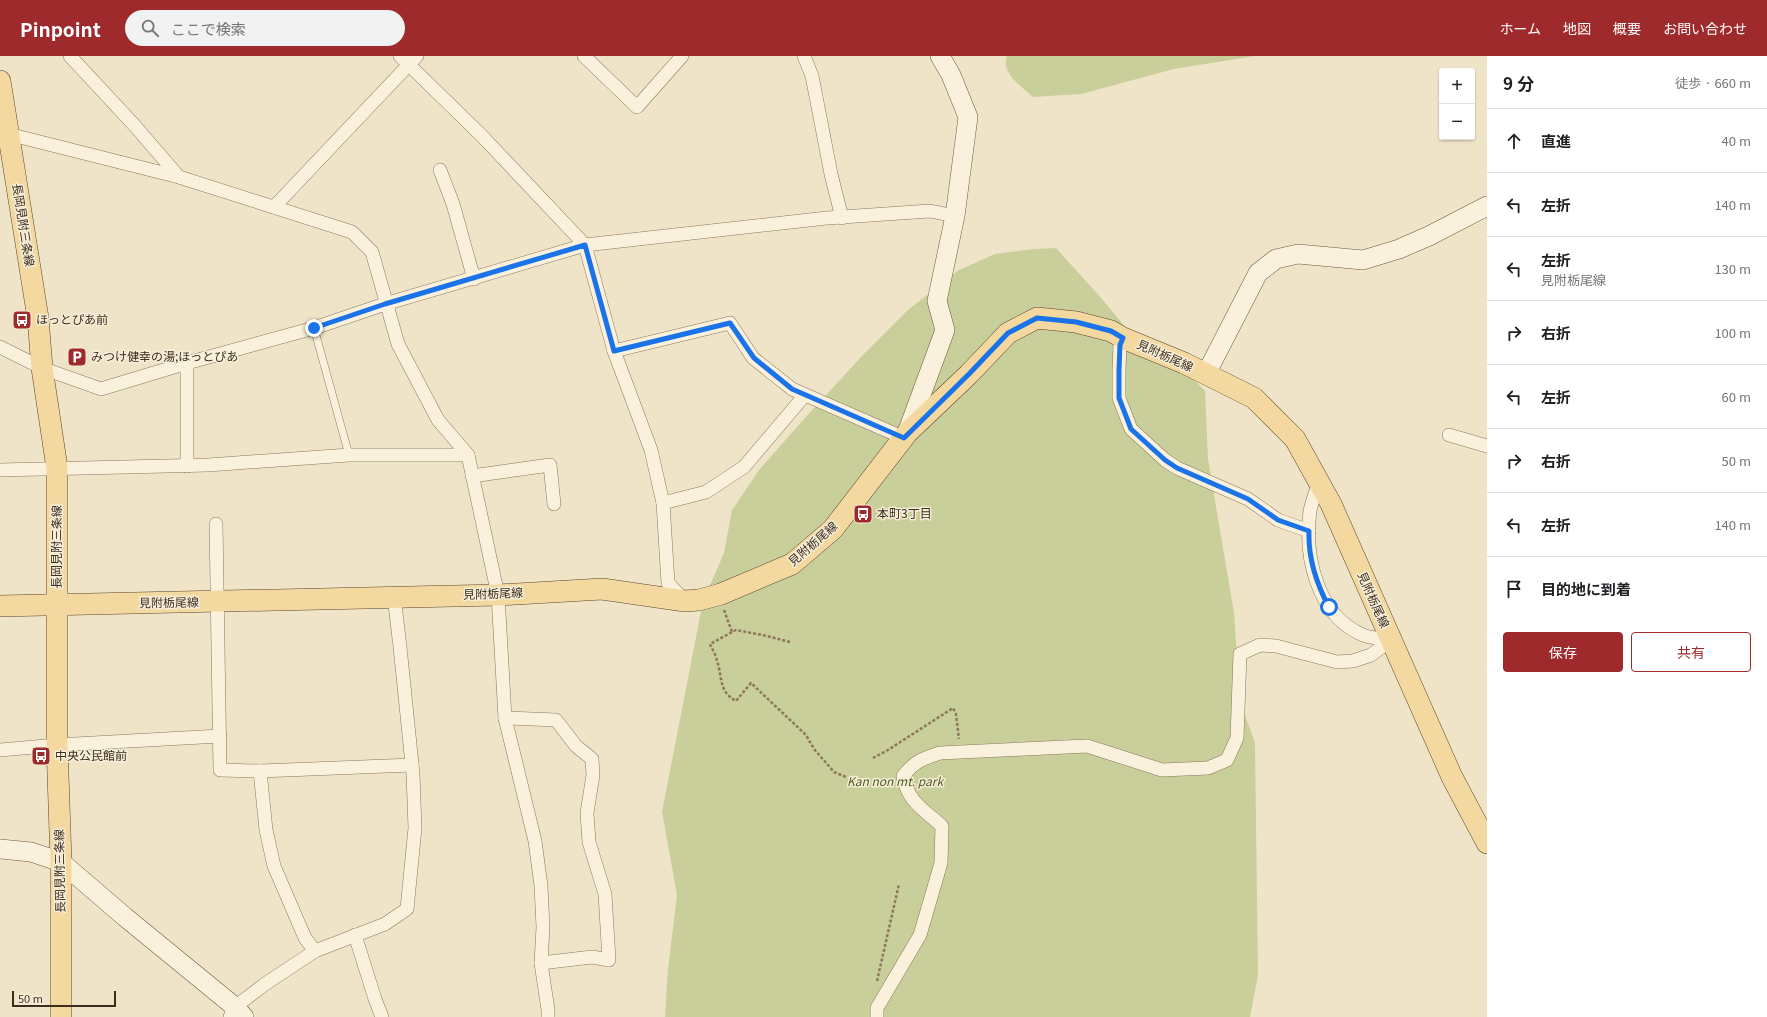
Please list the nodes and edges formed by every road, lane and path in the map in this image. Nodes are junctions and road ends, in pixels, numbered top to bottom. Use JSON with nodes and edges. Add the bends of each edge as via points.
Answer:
{"nodes":[{"id":1,"x":70,"y":56,"type":"edge"},
{"id":2,"x":584,"y":56,"type":"edge"},
{"id":3,"x":682,"y":56,"type":"edge"},
{"id":4,"x":804,"y":56,"type":"edge"},
{"id":5,"x":940,"y":56,"type":"edge"},
{"id":6,"x":409,"y":59,"type":"edge"},
{"id":7,"x":0,"y":81,"type":"edge"},
{"id":8,"x":4,"y":133,"type":"edge"},
{"id":9,"x":440,"y":170,"type":"dead end"},
{"id":10,"x":179,"y":177,"type":"junction"},
{"id":11,"x":1487,"y":206,"type":"edge"},
{"id":12,"x":274,"y":207,"type":"junction"},
{"id":13,"x":955,"y":216,"type":"junction"},
{"id":14,"x":842,"y":218,"type":"junction"},
{"id":15,"x":585,"y":245,"type":"junction"},
{"id":16,"x":474,"y":279,"type":"junction"},
{"id":17,"x":385,"y":304,"type":"junction"},
{"id":18,"x":314,"y":328,"type":"junction"},
{"id":19,"x":1123,"y":338,"type":"junction"},
{"id":20,"x":0,"y":347,"type":"edge"},
{"id":21,"x":614,"y":351,"type":"junction"},
{"id":22,"x":187,"y":363,"type":"junction"},
{"id":23,"x":42,"y":368,"type":"junction"},
{"id":24,"x":1206,"y":374,"type":"junction"},
{"id":25,"x":805,"y":395,"type":"junction"},
{"id":26,"x":905,"y":435,"type":"junction"},
{"id":27,"x":1449,"y":436,"type":"dead end"},
{"id":28,"x":1487,"y":446,"type":"edge"},
{"id":29,"x":349,"y":455,"type":"junction"},
{"id":30,"x":468,"y":455,"type":"junction"},
{"id":31,"x":187,"y":466,"type":"junction"},
{"id":32,"x":56,"y":468,"type":"junction"},
{"id":33,"x":0,"y":470,"type":"edge"},
{"id":34,"x":472,"y":476,"type":"junction"},
{"id":35,"x":1319,"y":482,"type":"junction"},
{"id":36,"x":663,"y":503,"type":"junction"},
{"id":37,"x":554,"y":504,"type":"dead end"},
{"id":38,"x":216,"y":524,"type":"dead end"},
{"id":39,"x":1309,"y":531,"type":"junction"},
{"id":40,"x":721,"y":594,"type":"junction"},
{"id":41,"x":498,"y":595,"type":"junction"},
{"id":42,"x":394,"y":596,"type":"junction"},
{"id":43,"x":685,"y":601,"type":"junction"},
{"id":44,"x":218,"y":602,"type":"junction"},
{"id":45,"x":57,"y":605,"type":"junction"},
{"id":46,"x":0,"y":606,"type":"edge"},
{"id":47,"x":732,"y":632,"type":"junction"},
{"id":48,"x":1391,"y":640,"type":"junction"},
{"id":49,"x":790,"y":642,"type":"dead end"},
{"id":50,"x":505,"y":718,"type":"junction"},
{"id":51,"x":220,"y":736,"type":"junction"},
{"id":52,"x":57,"y":745,"type":"junction"},
{"id":53,"x":0,"y":750,"type":"edge"},
{"id":54,"x":961,"y":751,"type":"junction"},
{"id":55,"x":872,"y":758,"type":"dead end"},
{"id":56,"x":412,"y":765,"type":"junction"},
{"id":57,"x":260,"y":771,"type":"junction"},
{"id":58,"x":846,"y":777,"type":"dead end"},
{"id":59,"x":1487,"y":843,"type":"edge"},
{"id":60,"x":0,"y":849,"type":"edge"},
{"id":61,"x":61,"y":862,"type":"junction"},
{"id":62,"x":899,"y":884,"type":"dead end"},
{"id":63,"x":356,"y":935,"type":"junction"},
{"id":64,"x":315,"y":951,"type":"junction"},
{"id":65,"x":541,"y":963,"type":"junction"},
{"id":66,"x":882,"y":1001,"type":"junction"},
{"id":67,"x":236,"y":1014,"type":"edge"},
{"id":68,"x":61,"y":1017,"type":"edge"},
{"id":69,"x":382,"y":1017,"type":"edge"},
{"id":70,"x":548,"y":1017,"type":"edge"},
{"id":71,"x":877,"y":1017,"type":"edge"}],
"edges":[{"from":1,"to":10,"type":"street"},
{"from":2,"to":3,"type":"street","via":[[637,107]]},
{"from":4,"to":14,"type":"street","via":[[812,76]]},
{"from":5,"to":13,"type":"street","via":[[951,75],[968,117]]},
{"from":6,"to":12,"type":"street"},
{"from":6,"to":15,"type":"street"},
{"from":7,"to":8,"type":"main road","name":"長岡見附三条線"},
{"from":8,"to":10,"type":"street"},
{"from":8,"to":23,"type":"main road","name":"長岡見附三条線","via":[[38,318]]},
{"from":9,"to":16,"type":"street","via":[[453,204]]},
{"from":10,"to":12,"type":"street"},
{"from":11,"to":24,"type":"street","via":[[1430,236],[1363,260],[1298,254],[1276,259],[1258,273]]},
{"from":12,"to":17,"type":"street","via":[[352,232],[372,252]]},
{"from":13,"to":14,"type":"street","via":[[930,211]]},
{"from":13,"to":26,"type":"street","via":[[937,301],[945,330]]},
{"from":14,"to":15,"type":"street"},
{"from":15,"to":16,"type":"street"},
{"from":15,"to":21,"type":"street"},
{"from":16,"to":17,"type":"street"},
{"from":17,"to":18,"type":"street"},
{"from":17,"to":30,"type":"street","via":[[398,344],[438,420]]},
{"from":18,"to":22,"type":"street"},
{"from":18,"to":29,"type":"lane"},
{"from":19,"to":24,"type":"main road","name":"見附栃尾線"},
{"from":19,"to":26,"type":"main road","name":"見附栃尾線","via":[[1111,331],[1076,322],[1037,318],[1008,333]]},
{"from":19,"to":39,"type":"street","via":[[1119,364],[1119,398],[1131,429],[1177,468],[1248,499],[1278,520]]},
{"from":20,"to":23,"type":"street"},
{"from":21,"to":25,"type":"street","via":[[730,323],[754,358],[792,389]]},
{"from":21,"to":36,"type":"street","via":[[651,450]]},
{"from":22,"to":23,"type":"street","via":[[101,389]]},
{"from":22,"to":31,"type":"street"},
{"from":23,"to":32,"type":"main road","name":"長岡見附三条線"},
{"from":24,"to":35,"type":"main road","name":"見附栃尾線","via":[[1254,398],[1295,439]]},
{"from":25,"to":26,"type":"street"},
{"from":25,"to":36,"type":"street","via":[[744,467],[706,492]]},
{"from":26,"to":40,"type":"main road","name":"見附栃尾線","via":[[833,529],[792,564]]},
{"from":27,"to":28,"type":"street"},
{"from":29,"to":30,"type":"street"},
{"from":29,"to":31,"type":"street"},
{"from":30,"to":34,"type":"street"},
{"from":31,"to":32,"type":"street"},
{"from":32,"to":33,"type":"street"},
{"from":32,"to":45,"type":"main road","name":"長岡見附三条線"},
{"from":34,"to":37,"type":"street","via":[[550,466]]},
{"from":34,"to":41,"type":"street"},
{"from":35,"to":39,"type":"street","via":[[1310,510]]},
{"from":35,"to":48,"type":"main road","name":"見附栃尾線"},
{"from":36,"to":43,"type":"street","via":[[668,583]]},
{"from":38,"to":44,"type":"street"},
{"from":39,"to":48,"type":"street","via":[[1311,563],[1319,589],[1329,607],[1342,622],[1364,636]]},
{"from":40,"to":43,"type":"main road","name":"見附栃尾線"},
{"from":40,"to":47,"type":"path"},
{"from":41,"to":42,"type":"main road","name":"見附栃尾線"},
{"from":41,"to":43,"type":"main road","name":"見附栃尾線","via":[[602,589]]},
{"from":41,"to":50,"type":"street"},
{"from":42,"to":44,"type":"main road","name":"見附栃尾線"},
{"from":42,"to":56,"type":"street"},
{"from":44,"to":45,"type":"main road","name":"見附栃尾線"},
{"from":44,"to":51,"type":"street"},
{"from":45,"to":46,"type":"main road","name":"見附栃尾線"},
{"from":45,"to":52,"type":"main road","name":"長岡見附三条線"},
{"from":47,"to":49,"type":"path","via":[[736,630]]},
{"from":47,"to":58,"type":"path","via":[[710,644],[718,661],[722,685],[728,696],[736,702],[751,683],[806,735],[814,749],[834,772]]},
{"from":48,"to":54,"type":"street","via":[[1371,655],[1353,661],[1337,662],[1276,646],[1260,645],[1240,654],[1237,738],[1227,760],[1208,768],[1162,770],[1087,746]]},
{"from":48,"to":59,"type":"main road","name":"見附栃尾線","via":[[1452,777]]},
{"from":50,"to":65,"type":"street","via":[[535,841],[543,927]]},
{"from":50,"to":65,"type":"street","via":[[556,720],[576,746],[592,759],[593,775],[587,813],[589,842],[605,894],[609,960],[592,957]]},
{"from":51,"to":52,"type":"street"},
{"from":51,"to":57,"type":"street","via":[[220,770]]},
{"from":52,"to":53,"type":"street"},
{"from":52,"to":61,"type":"main road","name":"長岡見附三条線"},
{"from":54,"to":55,"type":"path","via":[[953,708]]},
{"from":54,"to":66,"type":"street","via":[[940,753],[919,760],[912,764],[903,776],[906,790],[916,803],[942,826],[941,863],[920,935]]},
{"from":56,"to":57,"type":"street"},
{"from":56,"to":63,"type":"street","via":[[415,828],[407,909],[385,924]]},
{"from":57,"to":64,"type":"street","via":[[266,830],[274,866],[305,938]]},
{"from":60,"to":61,"type":"street","via":[[31,852]]},
{"from":61,"to":67,"type":"street"},
{"from":61,"to":68,"type":"main road","name":"長岡見附三条線"},
{"from":62,"to":66,"type":"path","via":[[874,991]]},
{"from":63,"to":64,"type":"street"},
{"from":63,"to":69,"type":"street"},
{"from":64,"to":67,"type":"street","via":[[264,984]]},
{"from":65,"to":70,"type":"street"},
{"from":66,"to":71,"type":"street","via":[[877,1008]]}]}
